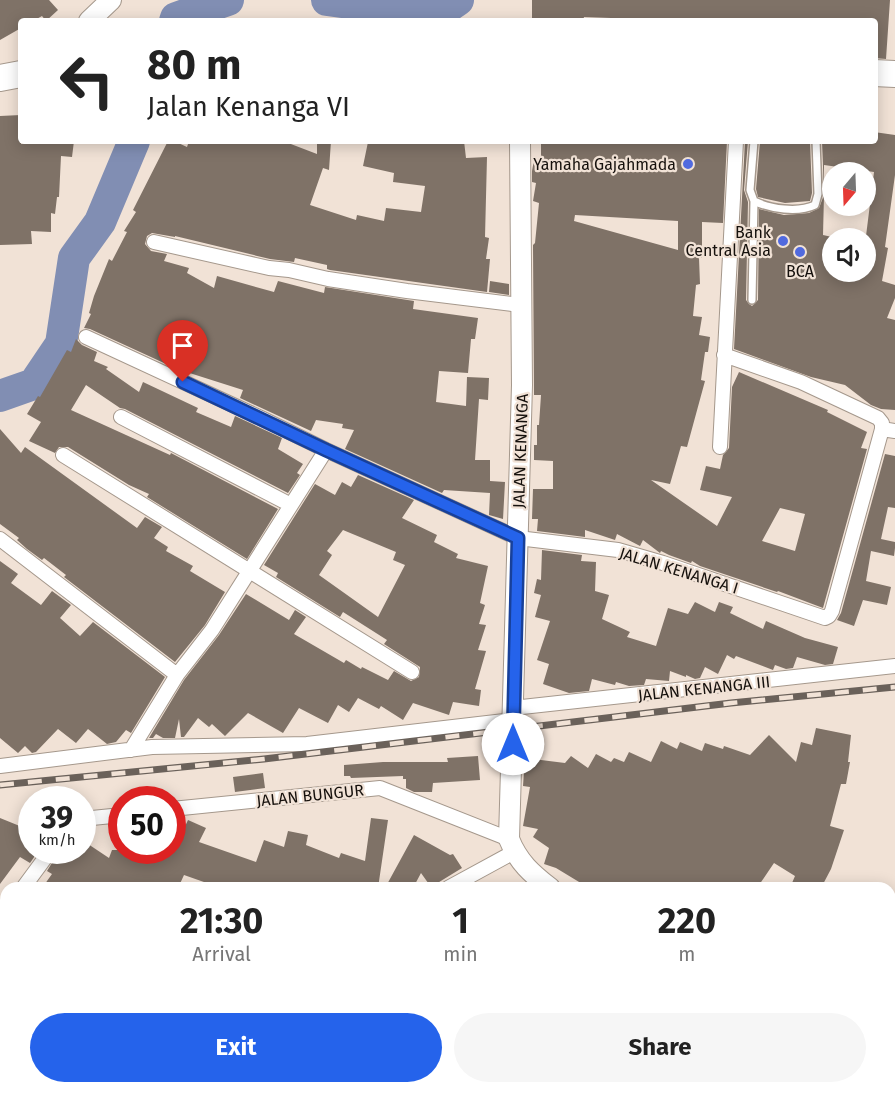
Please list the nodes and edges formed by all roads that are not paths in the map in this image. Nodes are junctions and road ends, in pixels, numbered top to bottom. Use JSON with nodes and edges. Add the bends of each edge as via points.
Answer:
{"nodes":[{"id":1,"x":111,"y":0,"type":"edge"},
{"id":2,"x":92,"y":18,"type":"edge"},
{"id":3,"x":878,"y":73,"type":"edge"},
{"id":4,"x":895,"y":74,"type":"edge"},
{"id":5,"x":18,"y":75,"type":"edge"},
{"id":6,"x":0,"y":78,"type":"edge"},
{"id":7,"x":520,"y":144,"type":"edge"},
{"id":8,"x":736,"y":144,"type":"edge"},
{"id":9,"x":754,"y":144,"type":"edge"},
{"id":10,"x":816,"y":144,"type":"edge"},
{"id":11,"x":754,"y":201,"type":"junction"},
{"id":12,"x":154,"y":242,"type":"dead end"},
{"id":13,"x":752,"y":300,"type":"dead end"},
{"id":14,"x":520,"y":305,"type":"junction"},
{"id":15,"x":86,"y":337,"type":"dead end"},
{"id":16,"x":724,"y":355,"type":"junction"},
{"id":17,"x":121,"y":417,"type":"dead end"},
{"id":18,"x":889,"y":430,"type":"edge"},
{"id":19,"x":720,"y":447,"type":"dead end"},
{"id":20,"x":326,"y":450,"type":"junction"},
{"id":21,"x":63,"y":455,"type":"dead end"},
{"id":22,"x":291,"y":505,"type":"junction"},
{"id":23,"x":518,"y":538,"type":"junction"},
{"id":24,"x":0,"y":539,"type":"edge"},
{"id":25,"x":249,"y":570,"type":"junction"},
{"id":26,"x":895,"y":666,"type":"edge"},
{"id":27,"x":412,"y":672,"type":"dead end"},
{"id":28,"x":177,"y":675,"type":"junction"},
{"id":29,"x":513,"y":714,"type":"junction"},
{"id":30,"x":131,"y":750,"type":"junction"},
{"id":31,"x":0,"y":766,"type":"edge"},
{"id":32,"x":186,"y":808,"type":"edge"},
{"id":33,"x":512,"y":846,"type":"junction"},
{"id":34,"x":41,"y":864,"type":"edge"},
{"id":35,"x":27,"y":882,"type":"edge"},
{"id":36,"x":457,"y":882,"type":"edge"},
{"id":37,"x":543,"y":882,"type":"edge"}],
"edges":[{"from":1,"to":2,"type":"main road"},
{"from":3,"to":4,"type":"highway"},
{"from":5,"to":6,"type":"highway"},
{"from":7,"to":14,"type":"main road","name":"JALAN KENANGA"},
{"from":8,"to":16,"type":"street"},
{"from":9,"to":11,"type":"lane","via":[[750,190]]},
{"from":10,"to":11,"type":"lane","via":[[815,205],[807,209],[766,207]]},
{"from":11,"to":13,"type":"lane"},
{"from":12,"to":14,"type":"street","via":[[328,279]]},
{"from":14,"to":23,"type":"main road","name":"JALAN KENANGA"},
{"from":15,"to":20,"type":"street"},
{"from":16,"to":18,"type":"street","via":[[801,382],[878,418]]},
{"from":16,"to":19,"type":"street"},
{"from":17,"to":22,"type":"street"},
{"from":18,"to":23,"type":"street","name":"JALAN KENANGA I","via":[[832,611],[825,618],[618,550]]},
{"from":20,"to":22,"type":"street"},
{"from":20,"to":23,"type":"street"},
{"from":21,"to":25,"type":"street"},
{"from":22,"to":25,"type":"street"},
{"from":23,"to":29,"type":"main road","name":"JALAN KENANGA"},
{"from":24,"to":28,"type":"street"},
{"from":25,"to":27,"type":"street"},
{"from":25,"to":28,"type":"street","via":[[212,630]]},
{"from":26,"to":29,"type":"street","name":"JALAN KENANGA III","via":[[584,702]]},
{"from":28,"to":30,"type":"street"},
{"from":29,"to":30,"type":"street","name":"JALAN KENANGA III","via":[[306,744]]},
{"from":29,"to":33,"type":"main road","name":"JALAN KENANGA"},
{"from":30,"to":31,"type":"street","name":"JALAN KENANGA III"},
{"from":32,"to":33,"type":"street","name":"JALAN BUNGUR","via":[[380,788]]},
{"from":33,"to":36,"type":"street"},
{"from":33,"to":37,"type":"main road","via":[[528,870]]},
{"from":34,"to":35,"type":"street"}]}
